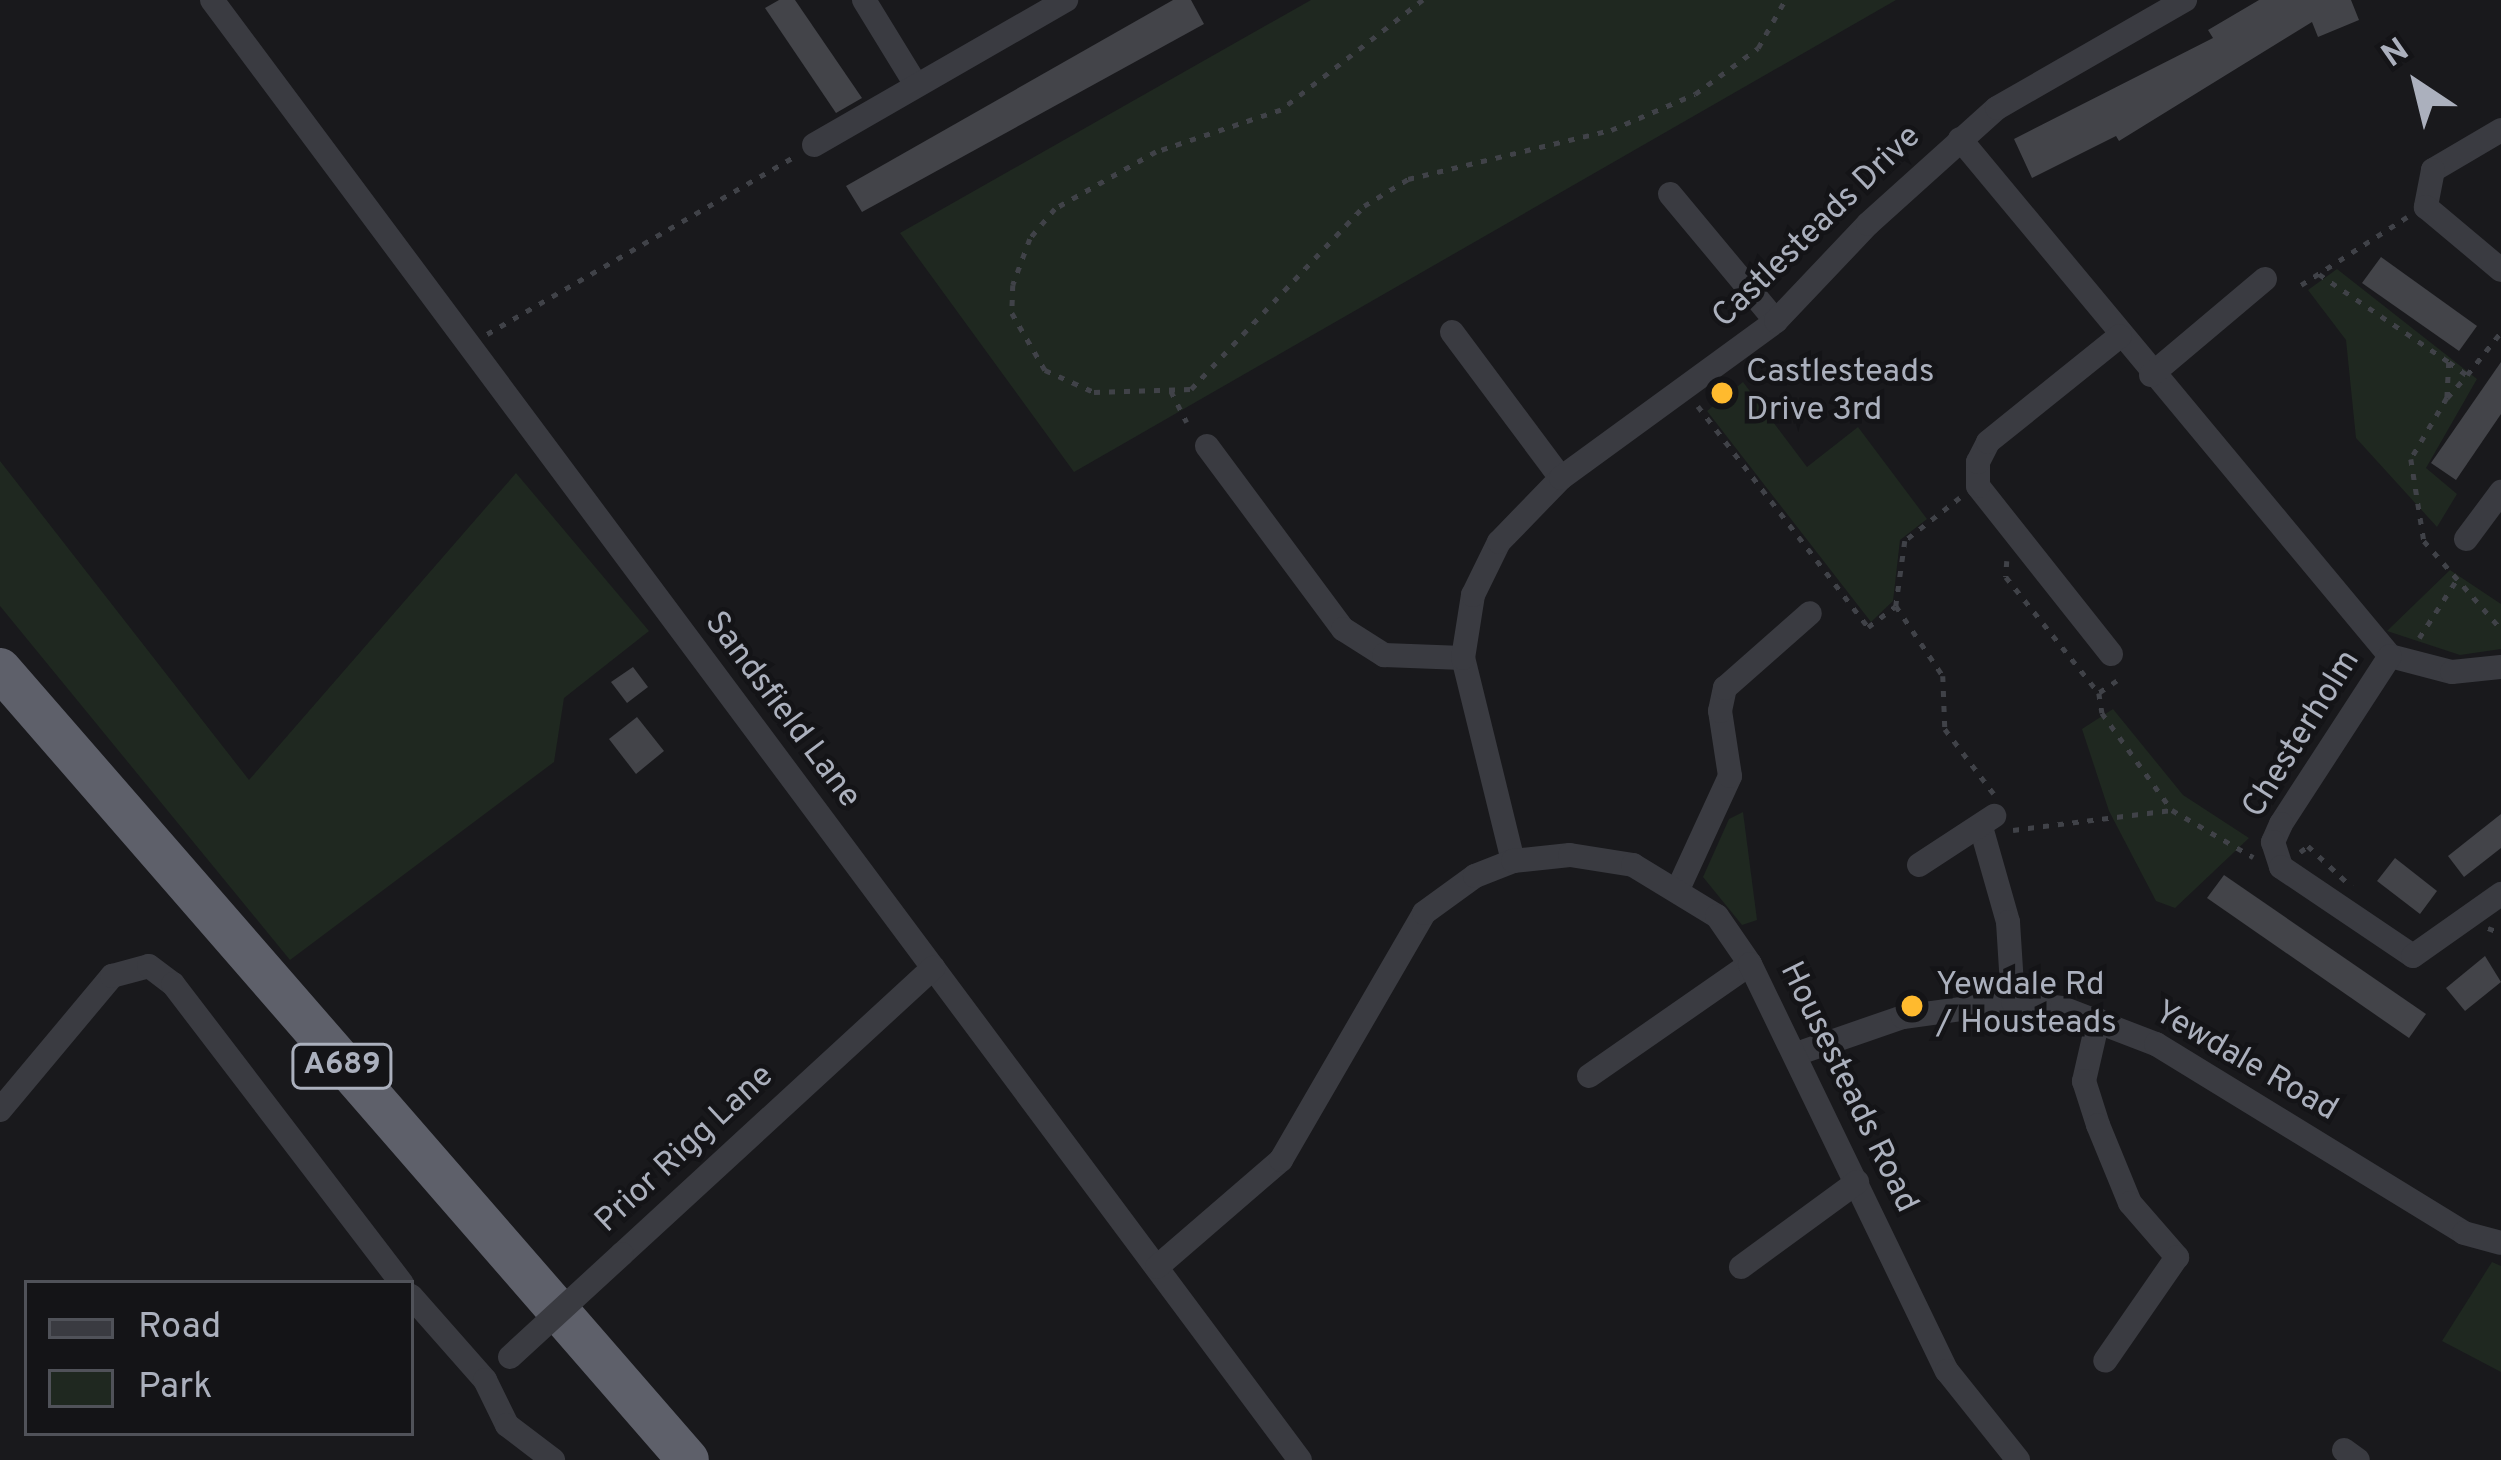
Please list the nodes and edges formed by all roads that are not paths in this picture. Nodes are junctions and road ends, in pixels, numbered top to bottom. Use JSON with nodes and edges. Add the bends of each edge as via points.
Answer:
{"nodes":[{"id":1,"x":212,"y":0,"type":"edge"},
{"id":2,"x":864,"y":0,"type":"edge"},
{"id":3,"x":1066,"y":0,"type":"edge"},
{"id":4,"x":2185,"y":0,"type":"edge"},
{"id":5,"x":916,"y":85,"type":"junction"},
{"id":6,"x":2501,"y":130,"type":"edge"},
{"id":7,"x":1960,"y":139,"type":"junction"},
{"id":8,"x":814,"y":146,"type":"road end"},
{"id":9,"x":1670,"y":194,"type":"dead end"},
{"id":10,"x":2501,"y":271,"type":"edge"},
{"id":11,"x":2265,"y":279,"type":"dead end"},
{"id":12,"x":1776,"y":321,"type":"junction"},
{"id":13,"x":1452,"y":332,"type":"dead end"},
{"id":14,"x":2120,"y":336,"type":"junction"},
{"id":15,"x":2151,"y":375,"type":"junction"},
{"id":16,"x":1207,"y":446,"type":"dead end"},
{"id":17,"x":1561,"y":478,"type":"junction"},
{"id":18,"x":2501,"y":492,"type":"edge"},
{"id":19,"x":2466,"y":539,"type":"dead end"},
{"id":20,"x":1810,"y":614,"type":"dead end"},
{"id":21,"x":2402,"y":652,"type":"junction"},
{"id":22,"x":2111,"y":654,"type":"dead end"},
{"id":23,"x":1463,"y":658,"type":"junction"},
{"id":24,"x":2501,"y":667,"type":"edge"},
{"id":25,"x":0,"y":669,"type":"edge"},
{"id":26,"x":1513,"y":861,"type":"junction"},
{"id":27,"x":1919,"y":865,"type":"dead end"},
{"id":28,"x":1679,"y":887,"type":"junction"},
{"id":29,"x":2501,"y":894,"type":"edge"},
{"id":30,"x":1750,"y":964,"type":"junction"},
{"id":31,"x":933,"y":968,"type":"junction"},
{"id":32,"x":2013,"y":1002,"type":"junction"},
{"id":33,"x":2098,"y":1020,"type":"junction"},
{"id":34,"x":1799,"y":1053,"type":"junction"},
{"id":35,"x":1589,"y":1076,"type":"dead end"},
{"id":36,"x":0,"y":1110,"type":"edge"},
{"id":37,"x":1857,"y":1182,"type":"junction"},
{"id":38,"x":2501,"y":1243,"type":"edge"},
{"id":39,"x":1156,"y":1267,"type":"junction"},
{"id":40,"x":1742,"y":1267,"type":"dead end"},
{"id":41,"x":400,"y":1280,"type":"edge"},
{"id":42,"x":414,"y":1299,"type":"edge"},
{"id":43,"x":2105,"y":1360,"type":"dead end"},
{"id":44,"x":485,"y":1380,"type":"junction"},
{"id":45,"x":553,"y":1460,"type":"edge"},
{"id":46,"x":688,"y":1460,"type":"edge"},
{"id":47,"x":1300,"y":1460,"type":"edge"},
{"id":48,"x":2018,"y":1460,"type":"edge"}],
"edges":[{"from":1,"to":31,"type":"street","name":"Sandsfield Lane"},
{"from":2,"to":5,"type":"street"},
{"from":3,"to":5,"type":"street"},
{"from":4,"to":7,"type":"street","name":"Castlesteads Drive","via":[[1997,108]]},
{"from":5,"to":8,"type":"street"},
{"from":6,"to":10,"type":"street","via":[[2433,170],[2426,207]]},
{"from":7,"to":12,"type":"street","name":"Castlesteads Drive"},
{"from":7,"to":14,"type":"street","name":"Chesterholm"},
{"from":9,"to":12,"type":"street"},
{"from":11,"to":15,"type":"street"},
{"from":12,"to":17,"type":"street","name":"Castlesteads Drive"},
{"from":13,"to":17,"type":"street"},
{"from":14,"to":15,"type":"street","name":"Chesterholm"},
{"from":14,"to":22,"type":"street","via":[[1988,442],[1978,462],[1978,486]]},
{"from":15,"to":21,"type":"street","name":"Chesterholm"},
{"from":16,"to":23,"type":"street","via":[[1343,629],[1384,655]]},
{"from":17,"to":23,"type":"street","name":"Castlesteads Drive","via":[[1499,542],[1473,595]]},
{"from":18,"to":19,"type":"street"},
{"from":20,"to":28,"type":"street","via":[[1725,688],[1729,782]]},
{"from":21,"to":24,"type":"street","name":"Chesterholm","via":[[2452,673]]},
{"from":21,"to":29,"type":"street","name":"Chesterholm","via":[[2281,824],[2272,842],[2281,867],[2414,956]]},
{"from":23,"to":26,"type":"street","name":"Castlesteads Drive"},
{"from":25,"to":46,"type":"highway","number":"A689"},
{"from":26,"to":28,"type":"street","name":"Housesteads Road","via":[[1570,855],[1633,865]]},
{"from":26,"to":39,"type":"street","name":"Housesteads Road","via":[[1475,875],[1408,929],[1281,1160]]},
{"from":27,"to":32,"type":"street","via":[[1998,819]]},
{"from":28,"to":30,"type":"street","name":"Housesteads Road","via":[[1717,916]]},
{"from":30,"to":34,"type":"street","name":"Housesteads Road"},
{"from":30,"to":35,"type":"street"},
{"from":31,"to":39,"type":"street","name":"Sandsfield Lane"},
{"from":31,"to":44,"type":"street","name":"Prior Rigg Lane","bridge":true},
{"from":32,"to":33,"type":"street","name":"Yewdale Road"},
{"from":32,"to":34,"type":"street","name":"Yewdale Road","via":[[1903,1017]]},
{"from":33,"to":38,"type":"street","name":"Yewdale Road","via":[[2156,1044],[2464,1233]]},
{"from":33,"to":43,"type":"street","via":[[2084,1081],[2098,1125],[2130,1203],[2177,1257]]},
{"from":34,"to":37,"type":"street","name":"Housesteads Road"},
{"from":36,"to":41,"type":"street","via":[[112,976],[148,966],[173,984]]},
{"from":37,"to":40,"type":"street"},
{"from":37,"to":48,"type":"street","name":"Housesteads Road","via":[[1947,1371]]},
{"from":39,"to":47,"type":"street","name":"Sandsfield Lane"},
{"from":42,"to":44,"type":"street"},
{"from":44,"to":45,"type":"street","via":[[507,1425]]}]}
